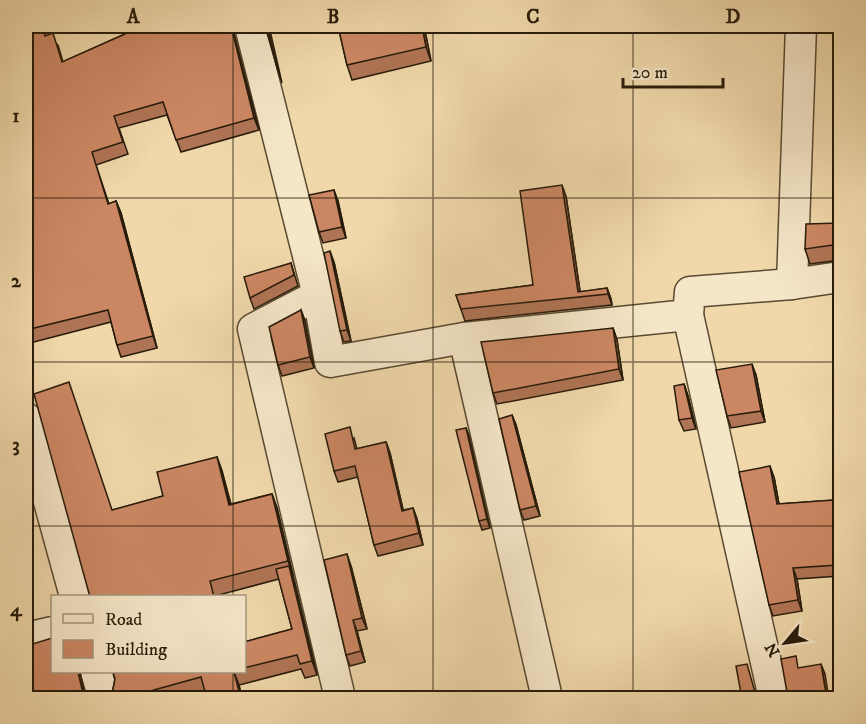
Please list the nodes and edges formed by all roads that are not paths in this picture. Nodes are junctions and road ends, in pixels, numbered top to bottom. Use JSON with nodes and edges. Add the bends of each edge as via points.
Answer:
{"nodes":[{"id":1,"x":250,"y":26,"type":"edge"},
{"id":2,"x":801,"y":26,"type":"edge"},
{"id":3,"x":840,"y":277,"type":"edge"},
{"id":4,"x":792,"y":284,"type":"junction"},
{"id":5,"x":318,"y":295,"type":"junction"},
{"id":6,"x":688,"y":315,"type":"junction"},
{"id":7,"x":464,"y":338,"type":"junction"},
{"id":8,"x":26,"y":418,"type":"edge"},
{"id":9,"x":74,"y":595,"type":"edge"},
{"id":10,"x":51,"y":632,"type":"edge"},
{"id":11,"x":26,"y":638,"type":"edge"},
{"id":12,"x":96,"y":673,"type":"edge"},
{"id":13,"x":104,"y":699,"type":"edge"},
{"id":14,"x":340,"y":699,"type":"edge"},
{"id":15,"x":547,"y":699,"type":"edge"},
{"id":16,"x":774,"y":699,"type":"edge"}],
"edges":[{"from":1,"to":5,"type":"street"},
{"from":2,"to":4,"type":"street"},
{"from":3,"to":4,"type":"street"},
{"from":4,"to":6,"type":"street","via":[[690,292]]},
{"from":5,"to":7,"type":"street","via":[[330,362]]},
{"from":5,"to":14,"type":"street","via":[[253,329]]},
{"from":6,"to":7,"type":"street"},
{"from":6,"to":16,"type":"street"},
{"from":7,"to":15,"type":"street"},
{"from":8,"to":9,"type":"street"},
{"from":10,"to":11,"type":"street"},
{"from":12,"to":13,"type":"street"}]}
